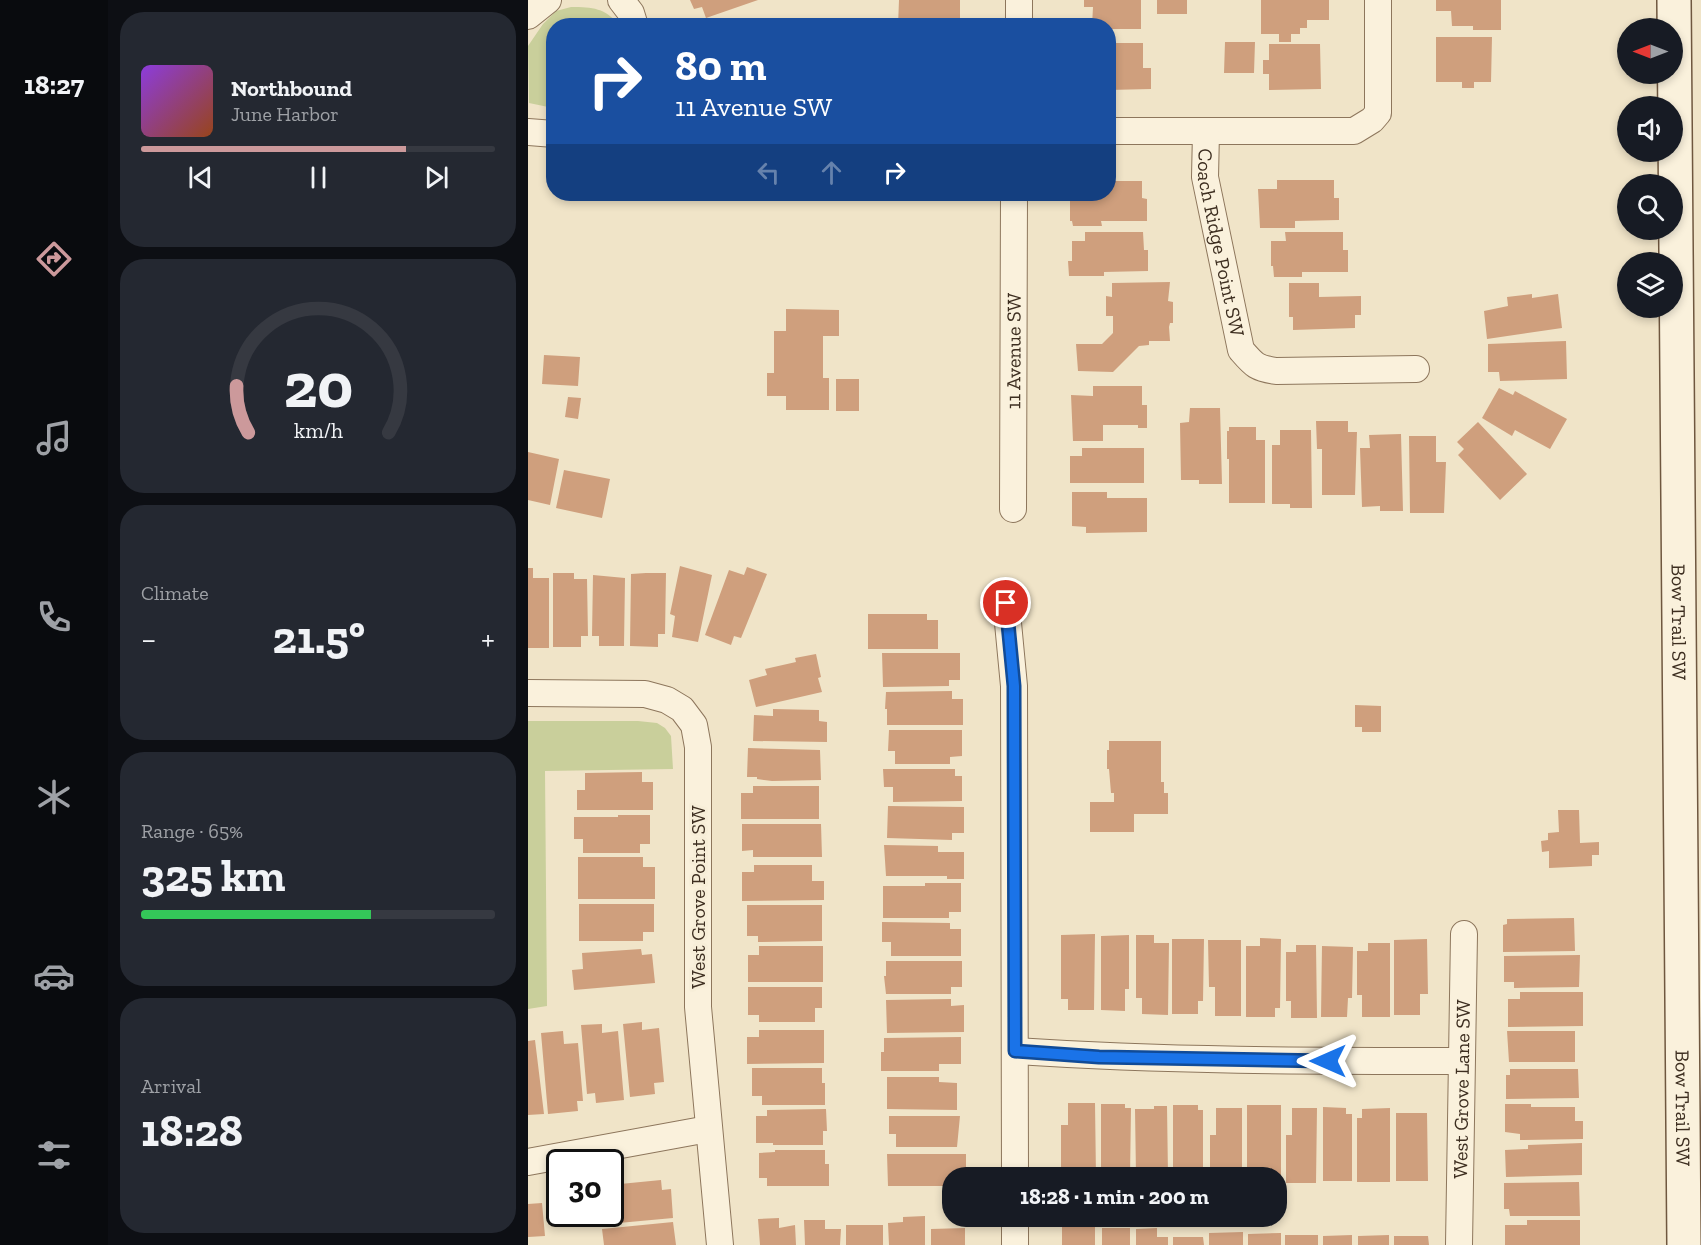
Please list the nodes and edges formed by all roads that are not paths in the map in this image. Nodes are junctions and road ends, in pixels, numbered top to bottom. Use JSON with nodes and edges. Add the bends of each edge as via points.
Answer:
{"nodes":[{"id":1,"x":548,"y":0,"type":"edge"},
{"id":2,"x":621,"y":0,"type":"edge"},
{"id":3,"x":1019,"y":0,"type":"edge"},
{"id":4,"x":1378,"y":0,"type":"edge"},
{"id":5,"x":1674,"y":0,"type":"edge"},
{"id":6,"x":528,"y":16,"type":"edge"},
{"id":7,"x":633,"y":18,"type":"edge"},
{"id":8,"x":1019,"y":18,"type":"edge"},
{"id":9,"x":1116,"y":131,"type":"edge"},
{"id":10,"x":528,"y":132,"type":"edge"},
{"id":11,"x":1206,"y":132,"type":"junction"},
{"id":12,"x":546,"y":133,"type":"edge"},
{"id":13,"x":1014,"y":201,"type":"edge"},
{"id":14,"x":1416,"y":369,"type":"dead end"},
{"id":15,"x":1013,"y":509,"type":"dead end"},
{"id":16,"x":1006,"y":603,"type":"dead end"},
{"id":17,"x":528,"y":693,"type":"edge"},
{"id":18,"x":1464,"y":934,"type":"dead end"},
{"id":19,"x":1015,"y":1051,"type":"junction"},
{"id":20,"x":1461,"y":1061,"type":"junction"},
{"id":21,"x":708,"y":1129,"type":"junction"},
{"id":22,"x":528,"y":1162,"type":"edge"},
{"id":23,"x":1015,"y":1167,"type":"edge"},
{"id":24,"x":1015,"y":1227,"type":"edge"},
{"id":25,"x":720,"y":1245,"type":"edge"},
{"id":26,"x":1015,"y":1245,"type":"edge"},
{"id":27,"x":1459,"y":1245,"type":"edge"},
{"id":28,"x":1684,"y":1245,"type":"edge"}],
"edges":[{"from":1,"to":6,"type":"street"},
{"from":2,"to":7,"type":"street"},
{"from":3,"to":8,"type":"street"},
{"from":4,"to":11,"type":"street","via":[[1379,103],[1372,120],[1354,131]]},
{"from":5,"to":28,"type":"main road","name":"Bow Trail SW"},
{"from":9,"to":11,"type":"street"},
{"from":10,"to":12,"type":"street"},
{"from":11,"to":14,"type":"street","name":"Coach Ridge Point SW","via":[[1205,177],[1241,350],[1258,368],[1276,371]]},
{"from":13,"to":15,"type":"street","name":"11 Avenue SW"},
{"from":16,"to":19,"type":"street","via":[[1014,686]]},
{"from":17,"to":21,"type":"street","name":"West Grove Point SW","via":[[645,694],[682,709],[694,725],[698,747],[698,1007]]},
{"from":18,"to":20,"type":"street","name":"West Grove Lane SW"},
{"from":19,"to":20,"type":"street","via":[[1099,1057]]},
{"from":19,"to":23,"type":"street"},
{"from":20,"to":27,"type":"street","name":"West Grove Lane SW"},
{"from":21,"to":22,"type":"street"},
{"from":21,"to":25,"type":"street","name":"West Grove Point SW"},
{"from":24,"to":26,"type":"street"}]}
